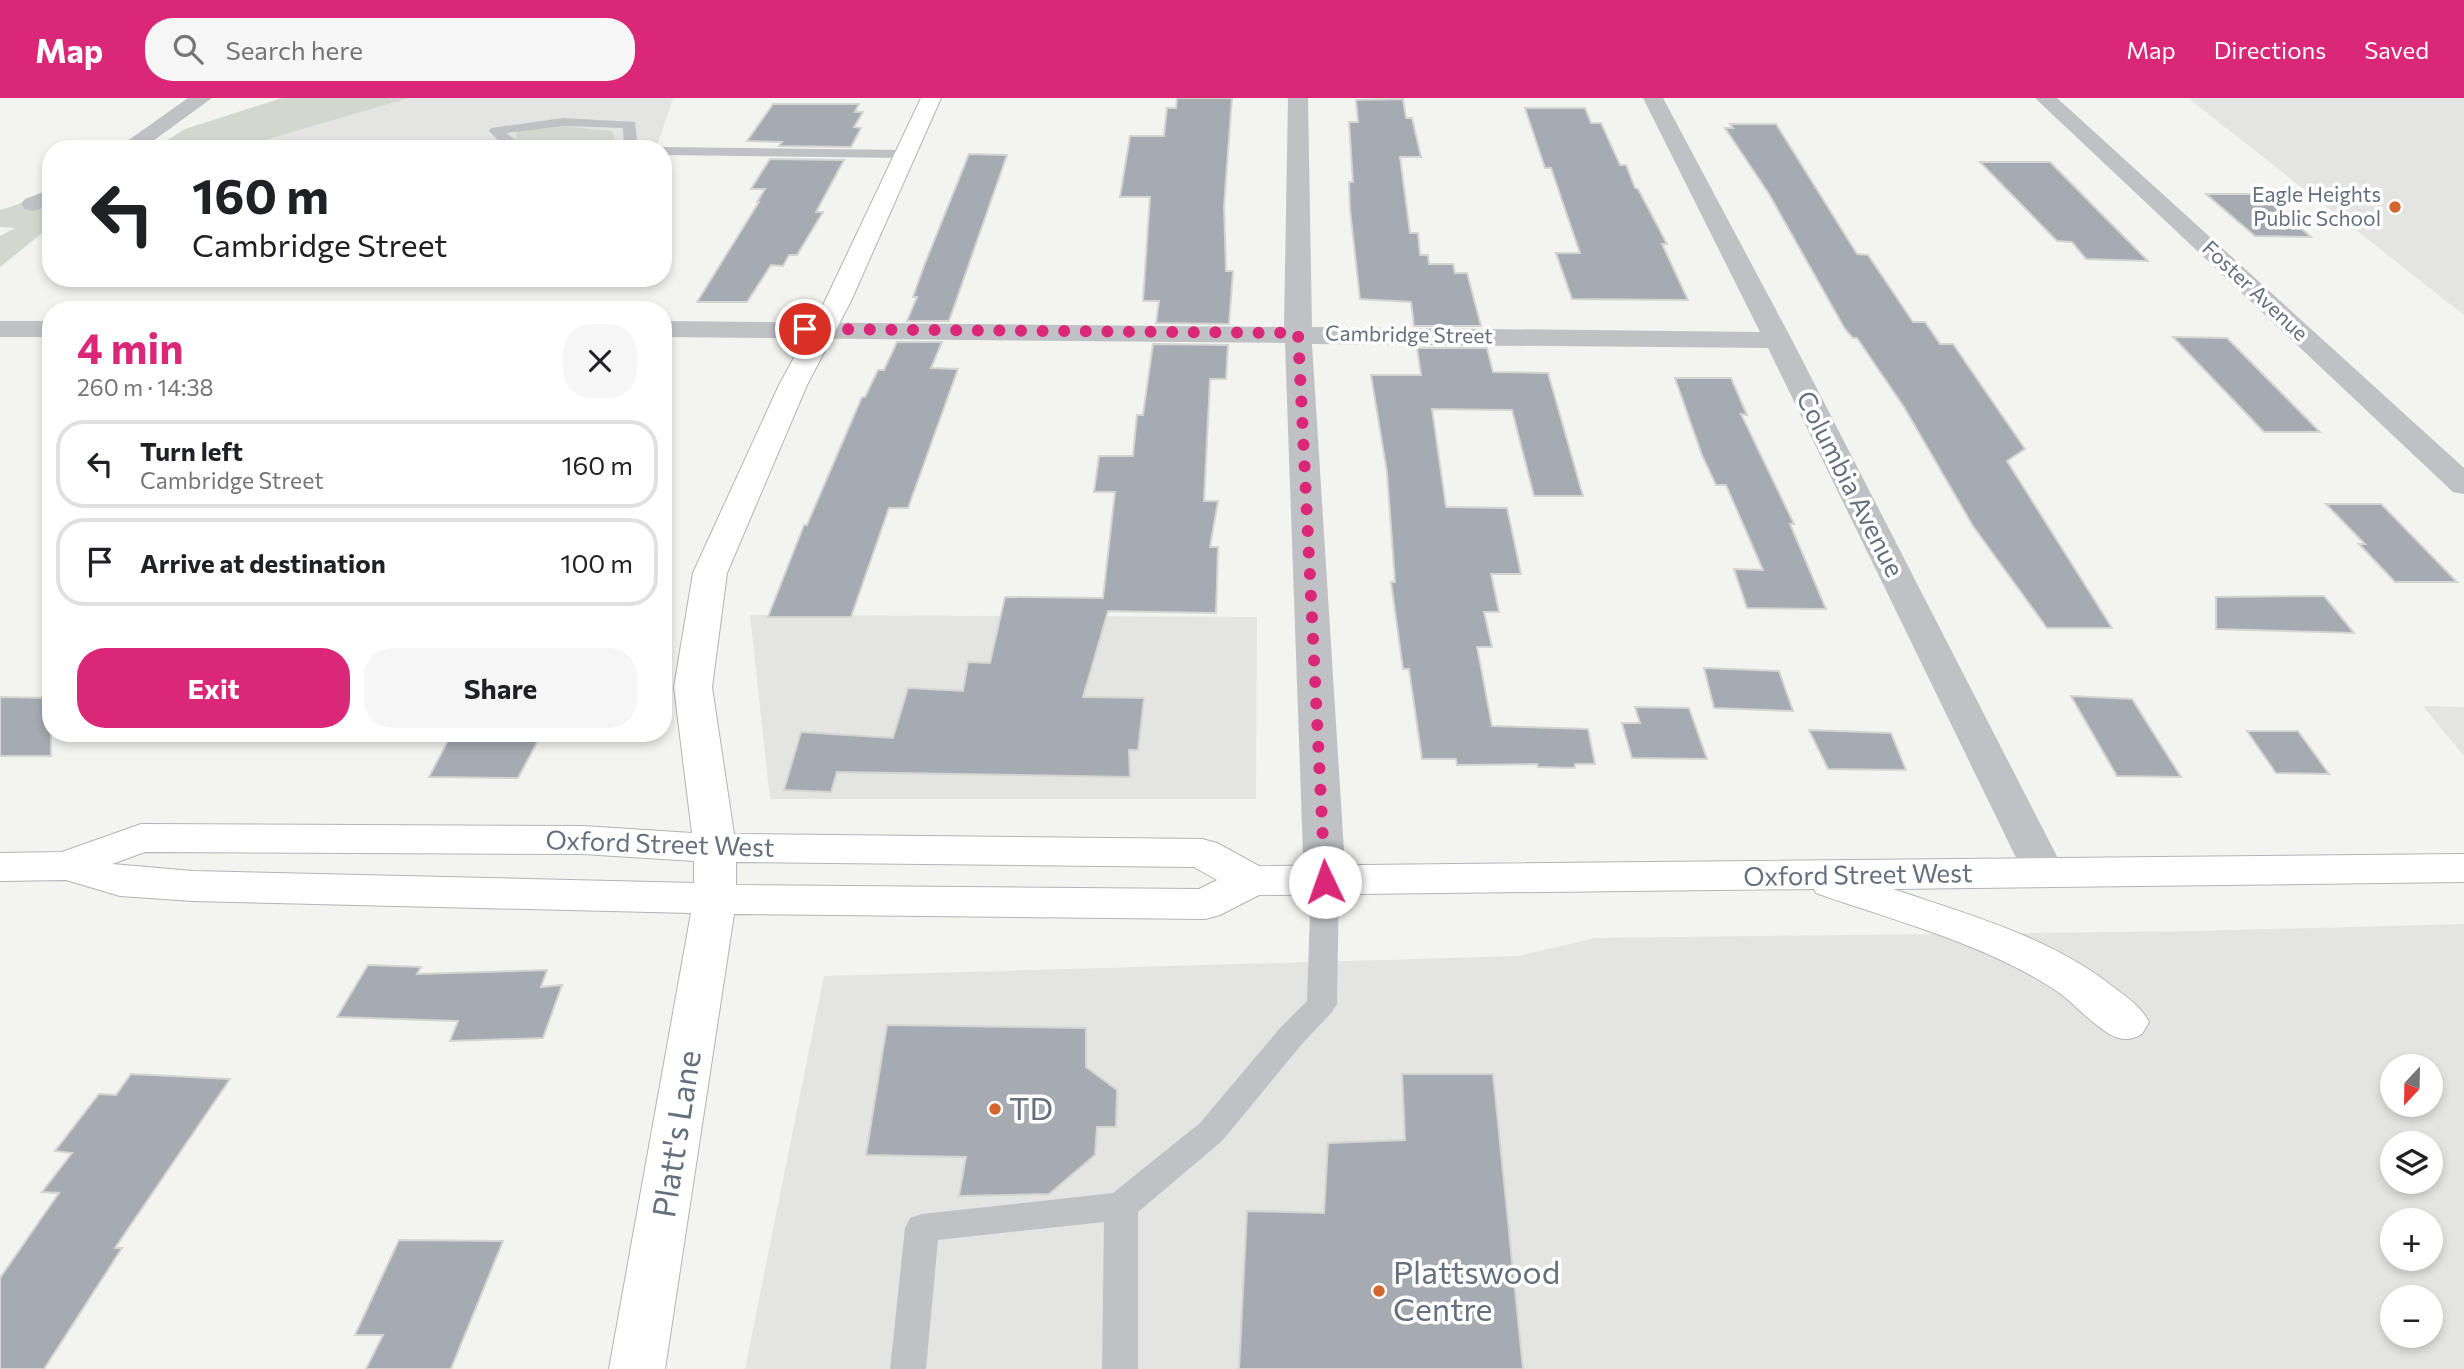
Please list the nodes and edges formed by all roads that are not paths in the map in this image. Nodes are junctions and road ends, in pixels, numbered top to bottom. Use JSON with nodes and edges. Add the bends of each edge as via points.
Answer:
{"nodes":[{"id":1,"x":202,"y":98,"type":"edge"},
{"id":2,"x":931,"y":98,"type":"edge"},
{"id":3,"x":1298,"y":98,"type":"edge"},
{"id":4,"x":1653,"y":98,"type":"edge"},
{"id":5,"x":2045,"y":98,"type":"edge"},
{"id":6,"x":140,"y":140,"type":"edge"},
{"id":7,"x":506,"y":140,"type":"edge"},
{"id":8,"x":631,"y":140,"type":"edge"},
{"id":9,"x":672,"y":152,"type":"edge"},
{"id":10,"x":904,"y":154,"type":"junction"},
{"id":11,"x":0,"y":329,"type":"edge"},
{"id":12,"x":42,"y":329,"type":"edge"},
{"id":13,"x":672,"y":329,"type":"edge"},
{"id":14,"x":822,"y":329,"type":"junction"},
{"id":15,"x":1298,"y":333,"type":"junction"},
{"id":16,"x":1778,"y":340,"type":"junction"},
{"id":17,"x":2464,"y":485,"type":"edge"},
{"id":18,"x":0,"y":867,"type":"edge"},
{"id":19,"x":2464,"y":868,"type":"edge"},
{"id":20,"x":2044,"y":872,"type":"junction"},
{"id":21,"x":715,"y":873,"type":"junction"},
{"id":22,"x":1809,"y":875,"type":"junction"},
{"id":23,"x":1325,"y":882,"type":"junction"},
{"id":24,"x":2126,"y":1022,"type":"dead end"},
{"id":25,"x":1121,"y":1206,"type":"junction"},
{"id":26,"x":637,"y":1369,"type":"edge"},
{"id":27,"x":908,"y":1369,"type":"edge"},
{"id":28,"x":1119,"y":1369,"type":"edge"}],
"edges":[{"from":1,"to":6,"type":"street"},
{"from":2,"to":10,"type":"street","name":"Platt's Lane"},
{"from":3,"to":15,"type":"street"},
{"from":4,"to":16,"type":"street","name":"Columbia Avenue"},
{"from":5,"to":17,"type":"street","name":"Foster Avenue"},
{"from":7,"to":8,"type":"lane","via":[[496,131],[540,122],[589,120],[630,125]]},
{"from":9,"to":10,"type":"lane"},
{"from":10,"to":14,"type":"street","name":"Platt's Lane"},
{"from":11,"to":12,"type":"street"},
{"from":13,"to":14,"type":"street","name":"Cambridge Street"},
{"from":14,"to":15,"type":"street","name":"Cambridge Street"},
{"from":14,"to":21,"type":"street","name":"Platt's Lane","via":[[710,573],[693,687]]},
{"from":15,"to":16,"type":"street","name":"Cambridge Street"},
{"from":15,"to":23,"type":"street"},
{"from":16,"to":20,"type":"street","name":"Columbia Avenue"},
{"from":18,"to":21,"type":"street","name":"Oxford Street West","via":[[66,866],[120,881],[193,886]]},
{"from":19,"to":20,"type":"street","name":"Oxford Street West"},
{"from":20,"to":22,"type":"street","name":"Oxford Street West"},
{"from":21,"to":23,"type":"street","name":"Oxford Street West","via":[[1205,904],[1252,881]]},
{"from":21,"to":26,"type":"street","name":"Platt's Lane"},
{"from":22,"to":23,"type":"street","name":"Oxford Street West"},
{"from":22,"to":24,"type":"street","via":[[2024,953],[2074,980]]},
{"from":23,"to":25,"type":"lane","via":[[1322,1004],[1211,1132]]},
{"from":25,"to":27,"type":"lane","via":[[922,1228]]},
{"from":25,"to":28,"type":"lane"}]}
